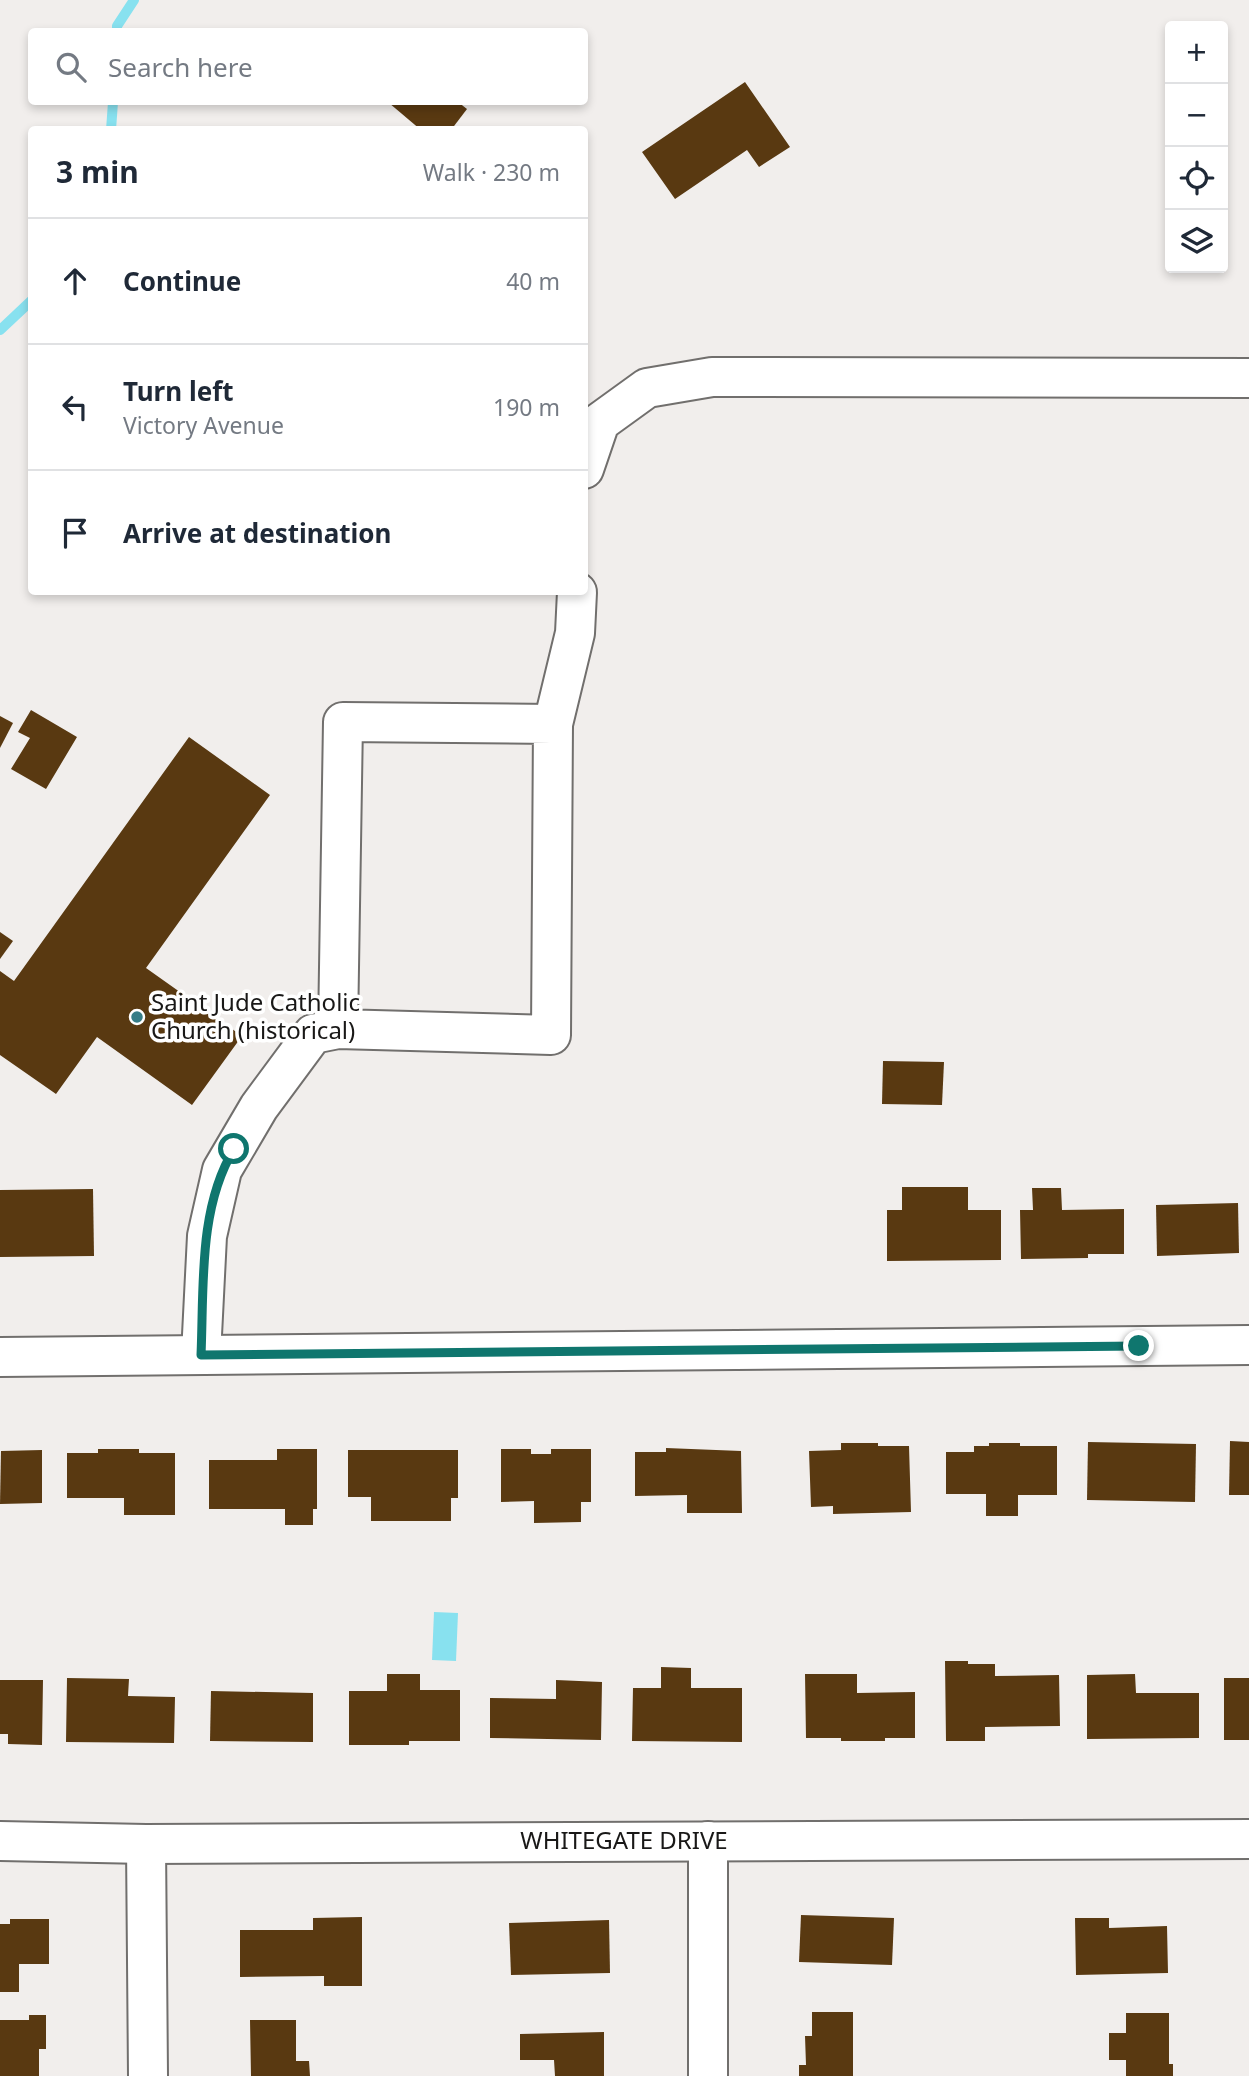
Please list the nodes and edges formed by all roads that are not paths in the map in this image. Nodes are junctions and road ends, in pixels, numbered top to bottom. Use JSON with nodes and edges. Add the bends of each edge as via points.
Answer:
{"nodes":[{"id":1,"x":1249,"y":378,"type":"edge"},
{"id":2,"x":588,"y":457,"type":"edge"},
{"id":3,"x":577,"y":595,"type":"edge"},
{"id":4,"x":554,"y":724,"type":"junction"},
{"id":5,"x":338,"y":1029,"type":"junction"},
{"id":6,"x":1249,"y":1345,"type":"edge"},
{"id":7,"x":201,"y":1355,"type":"junction"},
{"id":8,"x":0,"y":1357,"type":"edge"},
{"id":9,"x":1249,"y":1839,"type":"edge"},
{"id":10,"x":0,"y":1841,"type":"edge"},
{"id":11,"x":708,"y":1841,"type":"junction"},
{"id":12,"x":146,"y":1843,"type":"junction"},
{"id":13,"x":148,"y":2076,"type":"edge"},
{"id":14,"x":708,"y":2076,"type":"edge"}],
"edges":[{"from":1,"to":2,"type":"street","via":[[712,377],[647,388],[600,422]]},
{"from":3,"to":4,"type":"street","via":[[575,633]]},
{"from":4,"to":5,"type":"street","via":[[343,722]]},
{"from":4,"to":5,"type":"street","via":[[551,1035]]},
{"from":5,"to":7,"type":"street","via":[[313,1034],[259,1107],[222,1170],[207,1236]]},
{"from":6,"to":7,"type":"street"},
{"from":7,"to":8,"type":"street"},
{"from":9,"to":11,"type":"street","name":"WHITEGATE DRIVE"},
{"from":10,"to":12,"type":"street","name":"WHITEGATE DRIVE"},
{"from":11,"to":12,"type":"street","name":"WHITEGATE DRIVE"},
{"from":11,"to":14,"type":"street"},
{"from":12,"to":13,"type":"street"}]}
